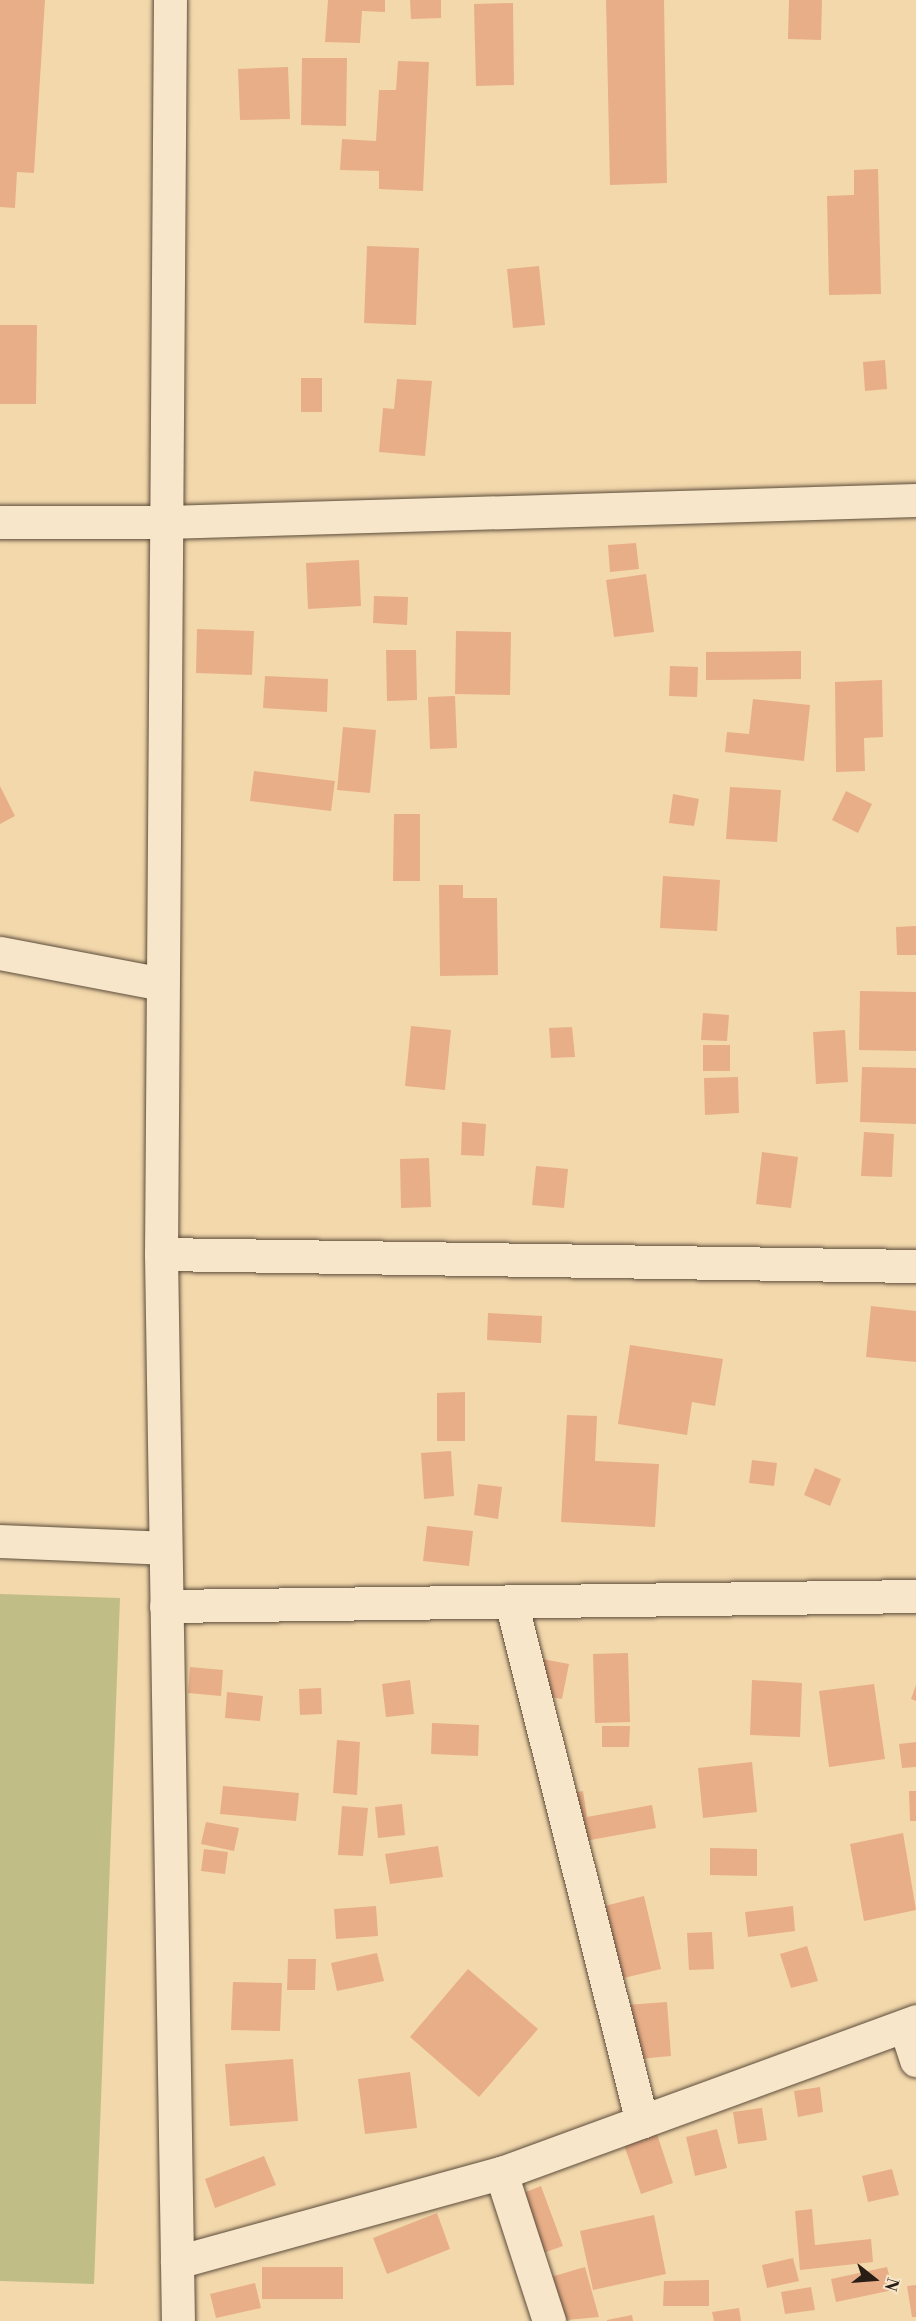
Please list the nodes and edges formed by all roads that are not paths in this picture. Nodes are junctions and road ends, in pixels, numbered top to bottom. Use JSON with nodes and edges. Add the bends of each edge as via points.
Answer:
{"nodes":[{"id":1,"x":170,"y":0,"type":"edge"},
{"id":2,"x":916,"y":500,"type":"edge"},
{"id":3,"x":0,"y":522,"type":"edge"},
{"id":4,"x":166,"y":522,"type":"junction"},
{"id":5,"x":0,"y":954,"type":"edge"},
{"id":6,"x":162,"y":984,"type":"junction"},
{"id":7,"x":161,"y":1254,"type":"junction"},
{"id":8,"x":916,"y":1266,"type":"edge"},
{"id":9,"x":0,"y":1541,"type":"edge"},
{"id":10,"x":165,"y":1548,"type":"junction"},
{"id":11,"x":916,"y":1596,"type":"edge"},
{"id":12,"x":511,"y":1602,"type":"junction"},
{"id":13,"x":166,"y":1606,"type":"junction"},
{"id":14,"x":910,"y":2024,"type":"edge"},
{"id":15,"x":916,"y":2060,"type":"edge"},
{"id":16,"x":642,"y":2122,"type":"junction"},
{"id":17,"x":501,"y":2173,"type":"junction"},
{"id":18,"x":177,"y":2262,"type":"junction"},
{"id":19,"x":178,"y":2321,"type":"edge"},
{"id":20,"x":549,"y":2321,"type":"edge"}],
"edges":[{"from":1,"to":4,"type":"street"},
{"from":2,"to":4,"type":"street"},
{"from":3,"to":4,"type":"street"},
{"from":4,"to":6,"type":"street"},
{"from":5,"to":6,"type":"street"},
{"from":6,"to":7,"type":"street"},
{"from":7,"to":8,"type":"street"},
{"from":7,"to":10,"type":"street"},
{"from":9,"to":10,"type":"street"},
{"from":10,"to":13,"type":"street"},
{"from":11,"to":12,"type":"street"},
{"from":12,"to":13,"type":"street"},
{"from":12,"to":16,"type":"street"},
{"from":13,"to":18,"type":"street"},
{"from":14,"to":15,"type":"street"},
{"from":14,"to":16,"type":"street"},
{"from":16,"to":17,"type":"street"},
{"from":17,"to":18,"type":"street"},
{"from":17,"to":20,"type":"street"},
{"from":18,"to":19,"type":"street"}]}
